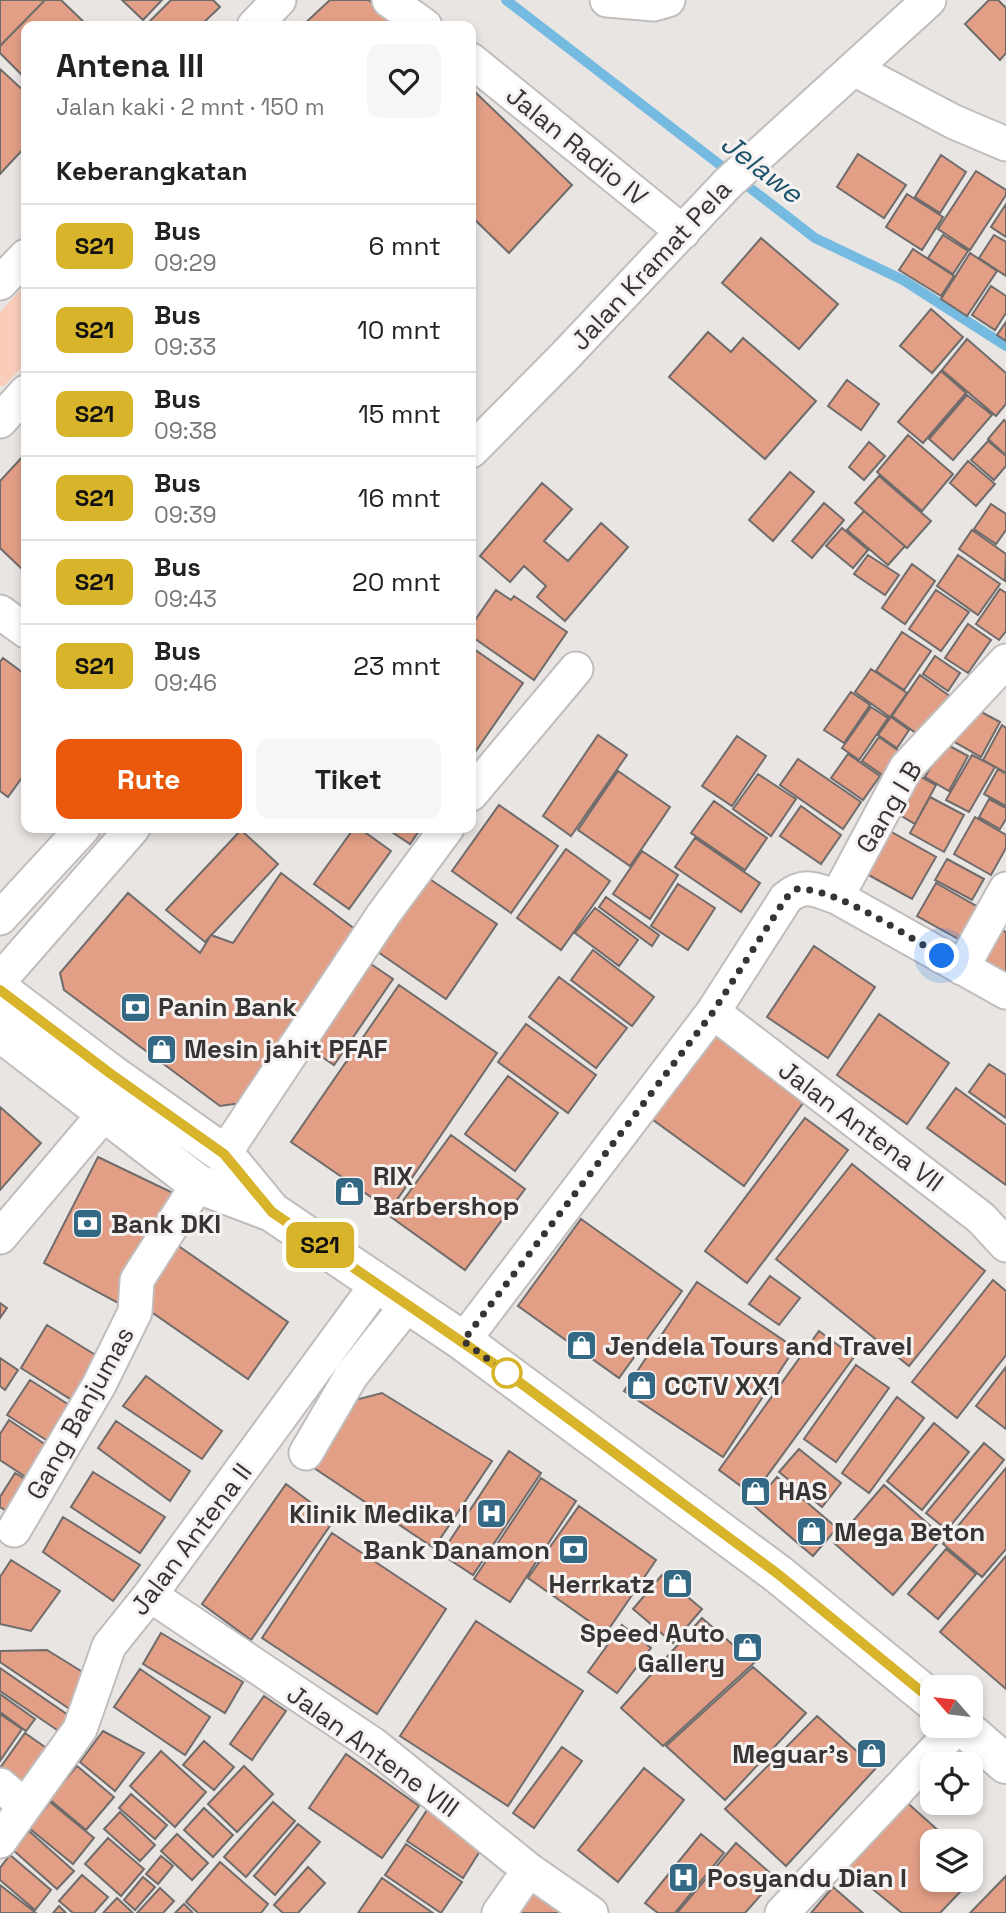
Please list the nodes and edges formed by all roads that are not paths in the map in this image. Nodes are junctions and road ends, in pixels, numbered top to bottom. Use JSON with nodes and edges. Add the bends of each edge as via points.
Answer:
{"nodes":[{"id":1,"x":279,"y":0,"type":"edge"},
{"id":2,"x":389,"y":0,"type":"edge"},
{"id":3,"x":607,"y":0,"type":"edge"},
{"id":4,"x":668,"y":0,"type":"edge"},
{"id":5,"x":929,"y":0,"type":"edge"},
{"id":6,"x":259,"y":21,"type":"edge"},
{"id":7,"x":418,"y":21,"type":"edge"},
{"id":8,"x":476,"y":64,"type":"edge"},
{"id":9,"x":854,"y":69,"type":"junction"},
{"id":10,"x":1006,"y":144,"type":"edge"},
{"id":11,"x":683,"y":232,"type":"junction"},
{"id":12,"x":21,"y":261,"type":"edge"},
{"id":13,"x":0,"y":283,"type":"edge"},
{"id":14,"x":21,"y":398,"type":"edge"},
{"id":15,"x":0,"y":421,"type":"edge"},
{"id":16,"x":476,"y":446,"type":"edge"},
{"id":17,"x":0,"y":612,"type":"edge"},
{"id":18,"x":21,"y":627,"type":"edge"},
{"id":19,"x":1006,"y":661,"type":"edge"},
{"id":20,"x":576,"y":669,"type":"dead end"},
{"id":21,"x":476,"y":788,"type":"edge"},
{"id":22,"x":78,"y":833,"type":"edge"},
{"id":23,"x":129,"y":833,"type":"edge"},
{"id":24,"x":443,"y":833,"type":"edge"},
{"id":25,"x":1006,"y":889,"type":"edge"},
{"id":26,"x":838,"y":897,"type":"junction"},
{"id":27,"x":0,"y":918,"type":"edge"},
{"id":28,"x":962,"y":968,"type":"junction"},
{"id":29,"x":0,"y":979,"type":"edge"},
{"id":30,"x":0,"y":990,"type":"edge"},
{"id":31,"x":1006,"y":992,"type":"edge"},
{"id":32,"x":713,"y":1012,"type":"junction"},
{"id":33,"x":0,"y":1032,"type":"edge"},
{"id":34,"x":105,"y":1113,"type":"junction"},
{"id":35,"x":224,"y":1154,"type":"junction"},
{"id":36,"x":198,"y":1184,"type":"junction"},
{"id":37,"x":272,"y":1212,"type":"junction"},
{"id":38,"x":0,"y":1237,"type":"edge"},
{"id":39,"x":1006,"y":1245,"type":"edge"},
{"id":40,"x":393,"y":1294,"type":"junction"},
{"id":41,"x":463,"y":1341,"type":"junction"},
{"id":42,"x":306,"y":1453,"type":"dead end"},
{"id":43,"x":14,"y":1530,"type":"dead end"},
{"id":44,"x":150,"y":1595,"type":"junction"},
{"id":45,"x":920,"y":1690,"type":"edge"},
{"id":46,"x":949,"y":1738,"type":"edge"},
{"id":47,"x":975,"y":1738,"type":"edge"},
{"id":48,"x":1006,"y":1764,"type":"edge"},
{"id":49,"x":0,"y":1785,"type":"edge"},
{"id":50,"x":25,"y":1805,"type":"junction"},
{"id":51,"x":0,"y":1841,"type":"edge"},
{"id":52,"x":529,"y":1870,"type":"junction"},
{"id":53,"x":499,"y":1913,"type":"edge"},
{"id":54,"x":592,"y":1913,"type":"edge"},
{"id":55,"x":782,"y":1913,"type":"edge"}],
"edges":[{"from":1,"to":6,"type":"street"},
{"from":2,"to":7,"type":"street"},
{"from":3,"to":4,"type":"street","via":[[654,4]]},
{"from":5,"to":9,"type":"street","name":"Jalan Kramat Pela"},
{"from":8,"to":11,"type":"street","name":"Jalan Radio IV"},
{"from":9,"to":10,"type":"street"},
{"from":9,"to":11,"type":"street","name":"Jalan Kramat Pela","via":[[753,159]]},
{"from":11,"to":16,"type":"street","name":"Jalan Kramat Pela"},
{"from":12,"to":13,"type":"street"},
{"from":14,"to":15,"type":"street"},
{"from":17,"to":18,"type":"street"},
{"from":19,"to":26,"type":"street","name":"Gang I B","via":[[906,768]]},
{"from":20,"to":21,"type":"street"},
{"from":22,"to":27,"type":"street"},
{"from":23,"to":29,"type":"street"},
{"from":24,"to":35,"type":"street","via":[[383,915]]},
{"from":25,"to":28,"type":"street"},
{"from":26,"to":28,"type":"street"},
{"from":26,"to":32,"type":"street","via":[[812,888],[797,889],[786,898]]},
{"from":28,"to":31,"type":"street"},
{"from":30,"to":35,"type":"main road"},
{"from":32,"to":39,"type":"street","name":"Jalan Antena VII","via":[[982,1218]]},
{"from":32,"to":41,"type":"street"},
{"from":33,"to":34,"type":"main road"},
{"from":34,"to":36,"type":"main road"},
{"from":34,"to":38,"type":"street"},
{"from":35,"to":37,"type":"main road"},
{"from":36,"to":37,"type":"main road"},
{"from":36,"to":43,"type":"street","name":"Gang Banjumas","via":[[138,1280],[135,1312],[99,1385]]},
{"from":37,"to":40,"type":"main road"},
{"from":40,"to":41,"type":"main road"},
{"from":40,"to":42,"type":"street"},
{"from":40,"to":44,"type":"street","name":"Jalan Antena II"},
{"from":41,"to":45,"type":"main road","via":[[778,1574]]},
{"from":44,"to":50,"type":"street","name":"Jalan Antena II","via":[[109,1646],[80,1729]]},
{"from":44,"to":52,"type":"street","name":"Jalan Antene VIII","via":[[374,1745]]},
{"from":46,"to":55,"type":"street"},
{"from":47,"to":48,"type":"main road"},
{"from":49,"to":50,"type":"street"},
{"from":50,"to":51,"type":"street","name":"Jalan Antena II"},
{"from":52,"to":53,"type":"street"},
{"from":52,"to":54,"type":"street","name":"Jalan Antene VIII"}]}
